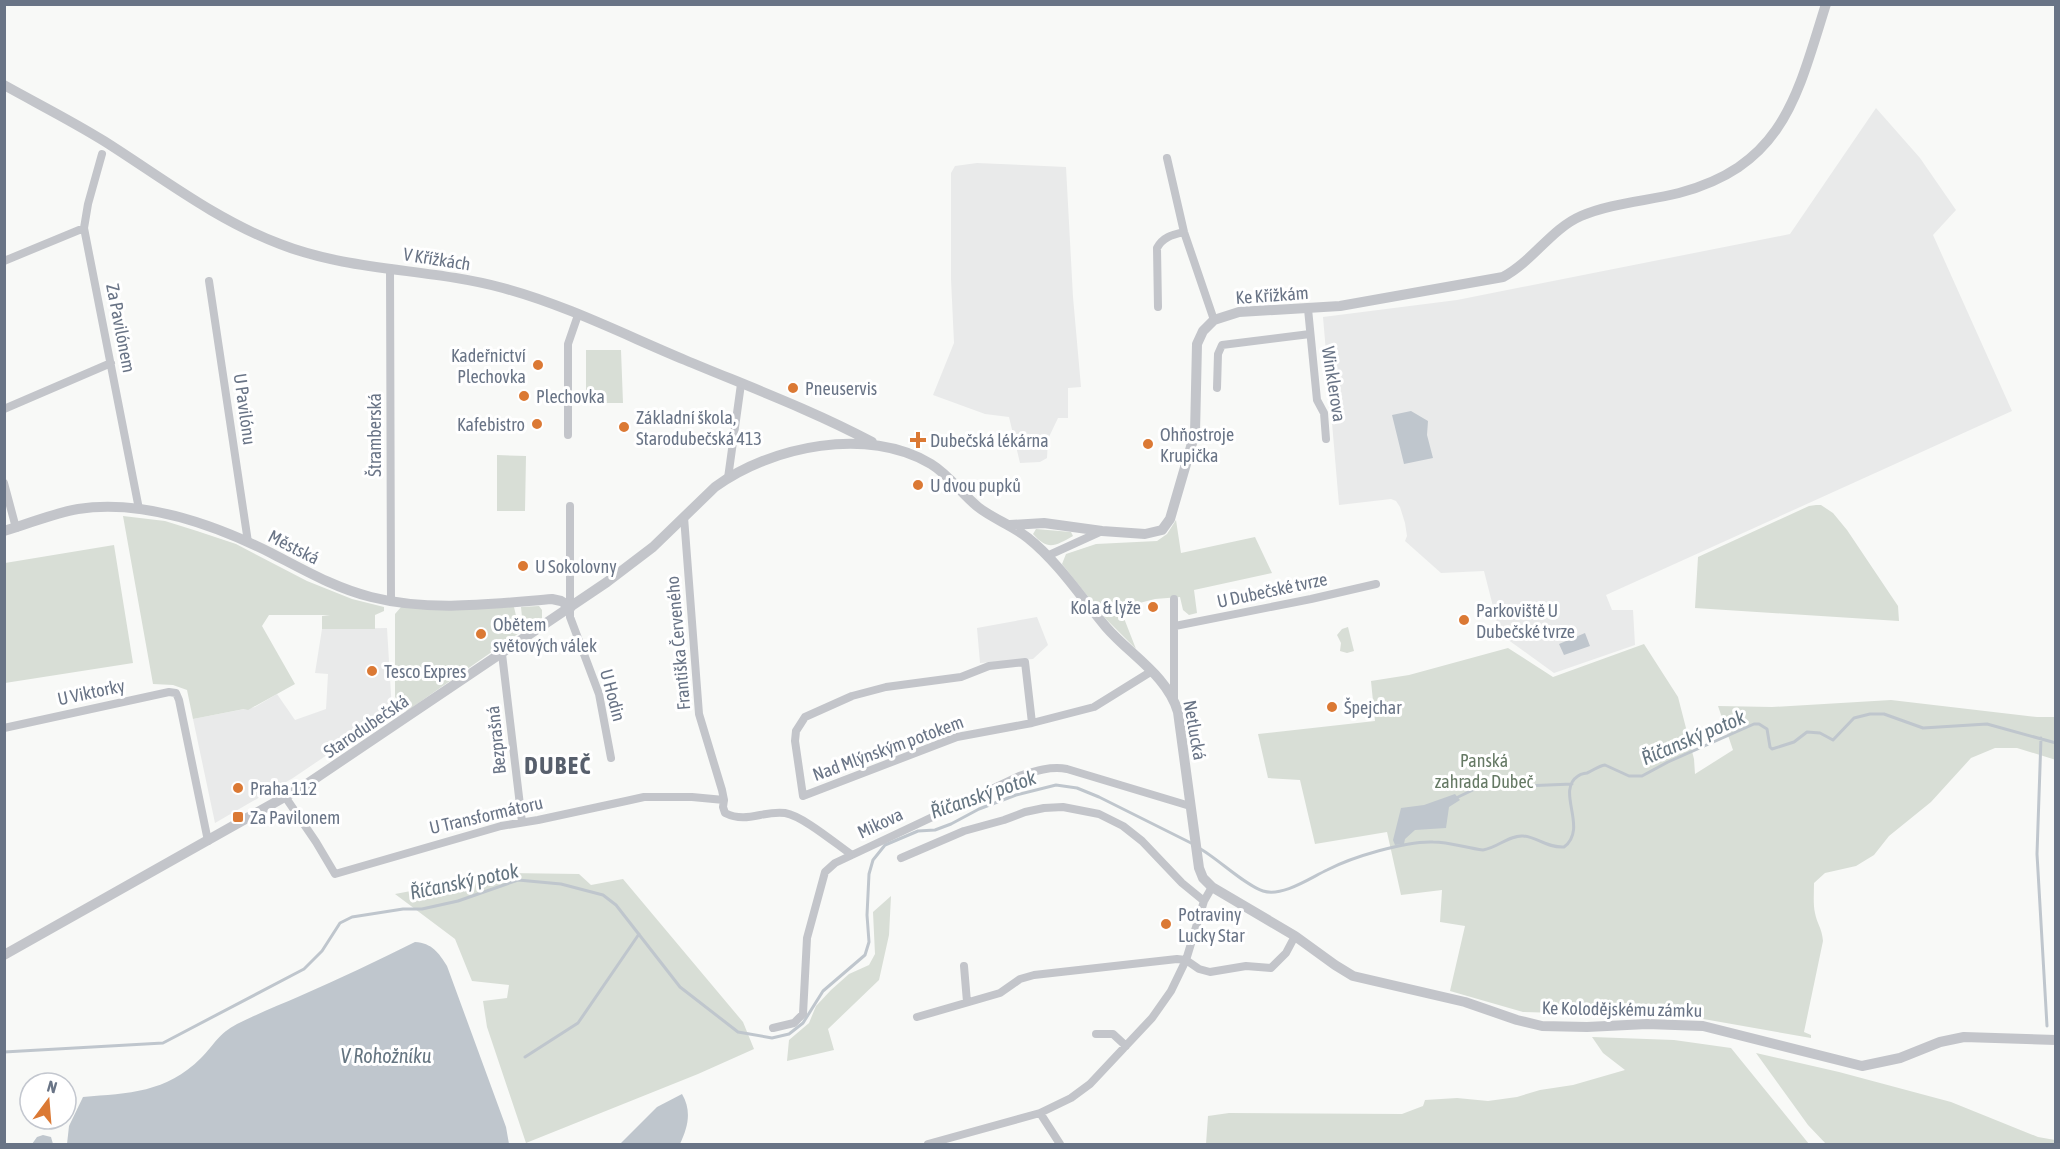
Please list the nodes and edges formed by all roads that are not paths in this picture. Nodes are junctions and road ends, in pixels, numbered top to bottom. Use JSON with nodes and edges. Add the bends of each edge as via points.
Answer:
{"nodes":[{"id":1,"x":1826,"y":4,"type":"edge"},
{"id":2,"x":4,"y":85,"type":"edge"},
{"id":3,"x":102,"y":154,"type":"dead end"},
{"id":4,"x":1167,"y":158,"type":"dead end"},
{"id":5,"x":84,"y":228,"type":"junction"},
{"id":6,"x":1184,"y":232,"type":"junction"},
{"id":7,"x":4,"y":261,"type":"edge"},
{"id":8,"x":390,"y":268,"type":"junction"},
{"id":9,"x":209,"y":281,"type":"dead end"},
{"id":10,"x":1158,"y":307,"type":"dead end"},
{"id":11,"x":1308,"y":309,"type":"junction"},
{"id":12,"x":578,"y":315,"type":"junction"},
{"id":13,"x":1214,"y":320,"type":"junction"},
{"id":14,"x":1310,"y":334,"type":"junction"},
{"id":15,"x":111,"y":363,"type":"junction"},
{"id":16,"x":741,"y":384,"type":"junction"},
{"id":17,"x":1217,"y":388,"type":"dead end"},
{"id":18,"x":4,"y":409,"type":"edge"},
{"id":19,"x":568,"y":435,"type":"dead end"},
{"id":20,"x":1326,"y":439,"type":"dead end"},
{"id":21,"x":877,"y":446,"type":"junction"},
{"id":22,"x":728,"y":478,"type":"junction"},
{"id":23,"x":4,"y":483,"type":"edge"},
{"id":24,"x":570,"y":506,"type":"dead end"},
{"id":25,"x":139,"y":509,"type":"junction"},
{"id":26,"x":684,"y":517,"type":"junction"},
{"id":27,"x":1010,"y":525,"type":"junction"},
{"id":28,"x":10,"y":530,"type":"edge"},
{"id":29,"x":1102,"y":531,"type":"junction"},
{"id":30,"x":248,"y":542,"type":"junction"},
{"id":31,"x":1047,"y":556,"type":"junction"},
{"id":32,"x":1376,"y":584,"type":"dead end"},
{"id":33,"x":1174,"y":599,"type":"dead end"},
{"id":34,"x":391,"y":601,"type":"junction"},
{"id":35,"x":571,"y":607,"type":"junction"},
{"id":36,"x":1175,"y":626,"type":"junction"},
{"id":37,"x":502,"y":654,"type":"junction"},
{"id":38,"x":1152,"y":671,"type":"junction"},
{"id":39,"x":1174,"y":698,"type":"junction"},
{"id":40,"x":1032,"y":723,"type":"junction"},
{"id":41,"x":4,"y":728,"type":"edge"},
{"id":42,"x":611,"y":758,"type":"dead end"},
{"id":43,"x":285,"y":798,"type":"junction"},
{"id":44,"x":723,"y":800,"type":"junction"},
{"id":45,"x":1190,"y":806,"type":"junction"},
{"id":46,"x":522,"y":822,"type":"junction"},
{"id":47,"x":208,"y":841,"type":"junction"},
{"id":48,"x":852,"y":855,"type":"junction"},
{"id":49,"x":901,"y":858,"type":"dead end"},
{"id":50,"x":1212,"y":887,"type":"junction"},
{"id":51,"x":1204,"y":901,"type":"junction"},
{"id":52,"x":1295,"y":936,"type":"junction"},
{"id":53,"x":4,"y":955,"type":"edge"},
{"id":54,"x":1186,"y":960,"type":"junction"},
{"id":55,"x":964,"y":966,"type":"dead end"},
{"id":56,"x":967,"y":1002,"type":"junction"},
{"id":57,"x":916,"y":1017,"type":"dead end"},
{"id":58,"x":773,"y":1028,"type":"dead end"},
{"id":59,"x":1096,"y":1034,"type":"dead end"},
{"id":60,"x":2055,"y":1040,"type":"edge"},
{"id":61,"x":1126,"y":1046,"type":"junction"},
{"id":62,"x":1040,"y":1113,"type":"junction"},
{"id":63,"x":928,"y":1144,"type":"edge"},
{"id":64,"x":1060,"y":1144,"type":"edge"}],
"edges":[{"from":1,"to":11,"type":"street","name":"Ke Křížkám","via":[[1792,105],[1775,132],[1730,173],[1694,188],[1581,216],[1503,277]]},
{"from":2,"to":8,"type":"street","name":"V Křížkách","via":[[244,228],[319,256]]},
{"from":3,"to":5,"type":"street","name":"Za Pavilónem"},
{"from":4,"to":6,"type":"street"},
{"from":5,"to":7,"type":"street"},
{"from":5,"to":15,"type":"street","name":"Za Pavilónem"},
{"from":6,"to":10,"type":"street","via":[[1169,236],[1157,248]]},
{"from":6,"to":13,"type":"street"},
{"from":8,"to":12,"type":"street","name":"V Křížkách","via":[[503,288]]},
{"from":8,"to":34,"type":"street","name":"Štramberská"},
{"from":9,"to":30,"type":"street","name":"U Pavilónu"},
{"from":11,"to":13,"type":"street","name":"Ke Křížkám","via":[[1239,312]]},
{"from":11,"to":14,"type":"street","name":"Winklerova"},
{"from":12,"to":16,"type":"street","name":"V Křížkách"},
{"from":12,"to":19,"type":"street","via":[[568,344]]},
{"from":13,"to":29,"type":"street","name":"Ke Křížkám","via":[[1197,344],[1195,433],[1170,519],[1155,533]]},
{"from":14,"to":17,"type":"street","name":"Winklerova","via":[[1222,345]]},
{"from":14,"to":20,"type":"street","name":"Winklerova","via":[[1317,400],[1324,413]]},
{"from":15,"to":18,"type":"street"},
{"from":15,"to":25,"type":"street","name":"Za Pavilónem"},
{"from":16,"to":21,"type":"street","name":"V Křížkách"},
{"from":16,"to":22,"type":"street"},
{"from":21,"to":22,"type":"street","name":"Starodubečská","via":[[829,446],[787,452]]},
{"from":21,"to":27,"type":"street","name":"Starodubečská","via":[[932,465],[979,508]]},
{"from":22,"to":26,"type":"street","name":"Starodubečská"},
{"from":23,"to":28,"type":"street"},
{"from":24,"to":35,"type":"street","name":"U Hodin"},
{"from":25,"to":28,"type":"street","name":"Městská","via":[[78,509]]},
{"from":25,"to":30,"type":"street","name":"Městská","via":[[197,522]]},
{"from":26,"to":35,"type":"street","name":"Starodubečská","via":[[640,558]]},
{"from":26,"to":44,"type":"street","name":"Františka Červeného","via":[[699,714]]},
{"from":27,"to":29,"type":"street","via":[[1044,523]]},
{"from":27,"to":31,"type":"street","name":"Netlucká"},
{"from":29,"to":31,"type":"street"},
{"from":30,"to":34,"type":"street","name":"Městská","via":[[324,580]]},
{"from":31,"to":38,"type":"street","name":"Netlucká","via":[[1115,637]]},
{"from":32,"to":36,"type":"street","name":"U Dubečské tvrze"},
{"from":33,"to":36,"type":"street"},
{"from":34,"to":35,"type":"street","name":"Městská","via":[[469,605],[552,599]]},
{"from":35,"to":37,"type":"street","name":"Starodubečská"},
{"from":35,"to":42,"type":"street","name":"U Hodin","via":[[570,616],[599,694]]},
{"from":36,"to":39,"type":"street"},
{"from":37,"to":43,"type":"street","name":"Starodubečská"},
{"from":37,"to":46,"type":"street","name":"Bezprašná"},
{"from":38,"to":39,"type":"street","name":"Netlucká"},
{"from":38,"to":40,"type":"street","name":"Nad Mlýnským potokem","via":[[1094,707]]},
{"from":39,"to":45,"type":"street","name":"Netlucká"},
{"from":40,"to":40,"type":"street","name":"Nad Mlýnským potokem","via":[[957,737],[803,796],[796,730],[805,717],[852,696],[886,687],[961,677],[989,666],[1025,662]]},
{"from":41,"to":47,"type":"street","name":"U Viktorky","via":[[176,693]]},
{"from":43,"to":46,"type":"street","name":"U Transformátoru","via":[[335,874]]},
{"from":43,"to":47,"type":"street","name":"Starodubečská"},
{"from":44,"to":46,"type":"street","name":"U Transformátoru","via":[[644,797]]},
{"from":44,"to":48,"type":"street","name":"Mikova","via":[[725,813],[732,817],[787,814],[800,819]]},
{"from":45,"to":48,"type":"street","name":"Mikova","via":[[1067,769],[1041,770],[1019,776]]},
{"from":45,"to":50,"type":"street","name":"Netlucká","via":[[1199,868]]},
{"from":47,"to":53,"type":"street","name":"Starodubečská"},
{"from":48,"to":58,"type":"street","via":[[825,872],[807,938],[804,1014],[794,1023]]},
{"from":49,"to":51,"type":"street","via":[[964,831],[1025,812],[1063,807],[1099,814],[1123,826]]},
{"from":50,"to":51,"type":"street"},
{"from":50,"to":52,"type":"street","name":"Ke Kolodějskému zámku"},
{"from":51,"to":54,"type":"street"},
{"from":52,"to":54,"type":"street","via":[[1271,968],[1246,966],[1209,972]]},
{"from":52,"to":60,"type":"street","name":"Ke Kolodějskému zámku","via":[[1353,976],[1474,1004],[1542,1026],[1702,1026],[1862,1066],[1964,1037]]},
{"from":54,"to":56,"type":"street","via":[[1026,977],[1000,993]]},
{"from":54,"to":61,"type":"street","via":[[1164,1002]]},
{"from":55,"to":56,"type":"street"},
{"from":56,"to":57,"type":"street"},
{"from":59,"to":61,"type":"street","via":[[1113,1034]]},
{"from":61,"to":62,"type":"street","via":[[1081,1091]]},
{"from":62,"to":63,"type":"street"},
{"from":62,"to":64,"type":"street"}]}
